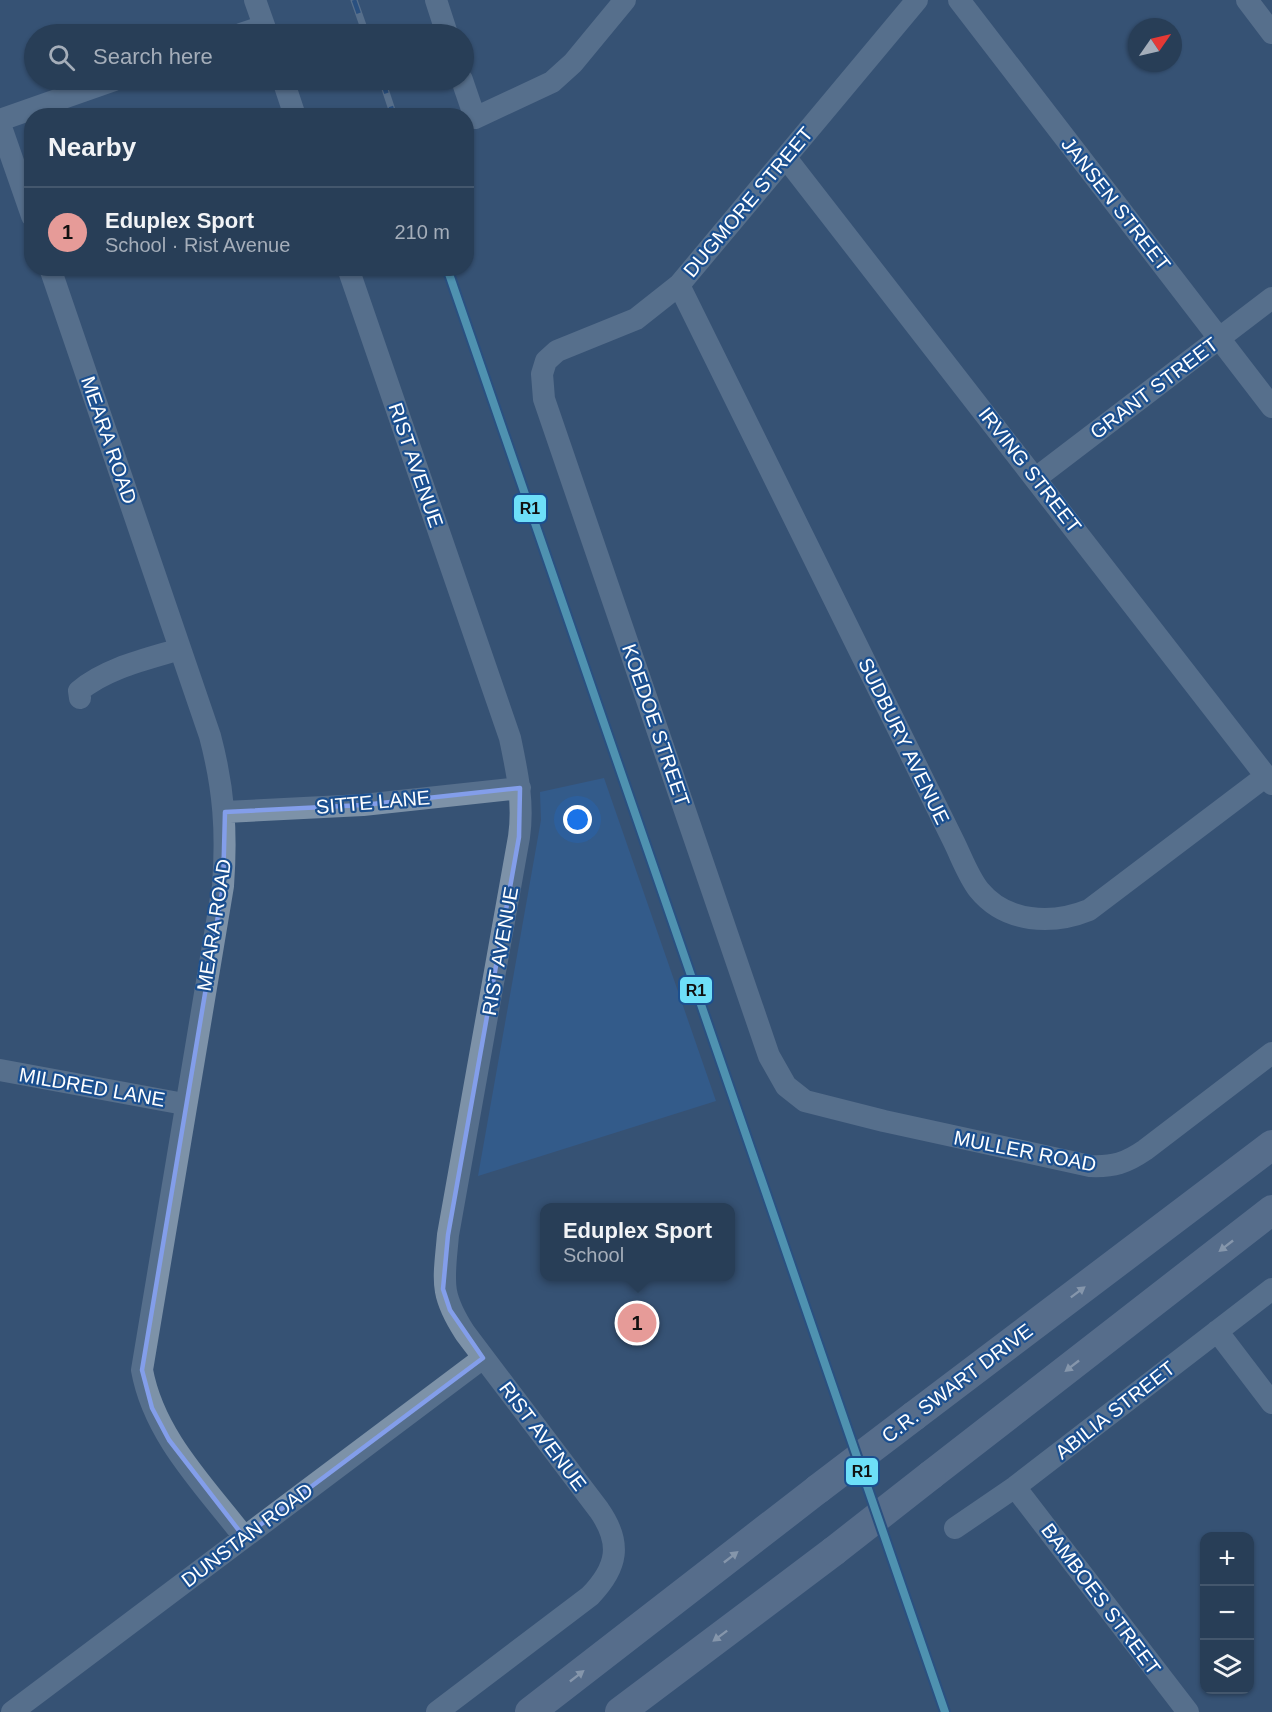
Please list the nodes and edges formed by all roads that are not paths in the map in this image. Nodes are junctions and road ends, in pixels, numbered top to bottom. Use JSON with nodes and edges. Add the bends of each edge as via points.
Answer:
{"nodes":[{"id":1,"x":255,"y":0,"type":"edge"},
{"id":2,"x":436,"y":0,"type":"edge"},
{"id":3,"x":625,"y":0,"type":"edge"},
{"id":4,"x":917,"y":0,"type":"edge"},
{"id":5,"x":959,"y":0,"type":"edge"},
{"id":6,"x":1246,"y":0,"type":"edge"},
{"id":7,"x":264,"y":24,"type":"edge"},
{"id":8,"x":444,"y":24,"type":"edge"},
{"id":9,"x":1272,"y":33,"type":"edge"},
{"id":10,"x":87,"y":90,"type":"edge"},
{"id":11,"x":286,"y":90,"type":"edge"},
{"id":12,"x":465,"y":90,"type":"edge"},
{"id":13,"x":38,"y":108,"type":"edge"},
{"id":14,"x":292,"y":108,"type":"edge"},
{"id":15,"x":471,"y":108,"type":"edge"},
{"id":16,"x":24,"y":113,"type":"edge"},
{"id":17,"x":474,"y":118,"type":"edge"},
{"id":18,"x":0,"y":122,"type":"edge"},
{"id":19,"x":786,"y":158,"type":"junction"},
{"id":20,"x":24,"y":192,"type":"edge"},
{"id":21,"x":53,"y":276,"type":"edge"},
{"id":22,"x":351,"y":276,"type":"edge"},
{"id":23,"x":679,"y":285,"type":"junction"},
{"id":24,"x":1272,"y":298,"type":"edge"},
{"id":25,"x":1219,"y":338,"type":"junction"},
{"id":26,"x":546,"y":361,"type":"joint"},
{"id":27,"x":1272,"y":407,"type":"edge"},
{"id":28,"x":1036,"y":478,"type":"junction"},
{"id":29,"x":180,"y":650,"type":"junction"},
{"id":30,"x":80,"y":698,"type":"dead end"},
{"id":31,"x":1269,"y":780,"type":"edge"},
{"id":32,"x":520,"y":788,"type":"junction"},
{"id":33,"x":225,"y":812,"type":"junction"},
{"id":34,"x":1272,"y":1053,"type":"edge"},
{"id":35,"x":0,"y":1070,"type":"edge"},
{"id":36,"x":786,"y":1086,"type":"joint"},
{"id":37,"x":184,"y":1104,"type":"junction"},
{"id":38,"x":1272,"y":1145,"type":"edge"},
{"id":39,"x":1272,"y":1210,"type":"edge"},
{"id":40,"x":1272,"y":1289,"type":"edge"},
{"id":41,"x":1217,"y":1331,"type":"junction"},
{"id":42,"x":483,"y":1358,"type":"junction"},
{"id":43,"x":1272,"y":1403,"type":"edge"},
{"id":44,"x":1015,"y":1487,"type":"junction"},
{"id":45,"x":955,"y":1528,"type":"dead end"},
{"id":46,"x":244,"y":1537,"type":"junction"},
{"id":47,"x":12,"y":1712,"type":"edge"},
{"id":48,"x":437,"y":1712,"type":"edge"},
{"id":49,"x":531,"y":1712,"type":"edge"},
{"id":50,"x":620,"y":1712,"type":"edge"},
{"id":51,"x":1188,"y":1712,"type":"edge"}],
"edges":[{"from":1,"to":7,"type":"street"},
{"from":2,"to":8,"type":"street"},
{"from":3,"to":17,"type":"street","via":[[573,63],[552,82]]},
{"from":4,"to":19,"type":"street","name":"DUGMORE STREET"},
{"from":5,"to":25,"type":"street","name":"JANSEN STREET"},
{"from":6,"to":9,"type":"street"},
{"from":10,"to":13,"type":"street"},
{"from":11,"to":14,"type":"street"},
{"from":12,"to":15,"type":"street"},
{"from":16,"to":18,"type":"street"},
{"from":18,"to":20,"type":"street"},
{"from":19,"to":23,"type":"street","name":"DUGMORE STREET"},
{"from":19,"to":28,"type":"street","name":"IRVING STREET"},
{"from":21,"to":29,"type":"street","name":"MEARA ROAD"},
{"from":22,"to":32,"type":"street","name":"RIST AVENUE","via":[[506,727]]},
{"from":23,"to":26,"type":"street","name":"DUGMORE STREET","via":[[636,318],[567,345]]},
{"from":23,"to":31,"type":"street","name":"SUDBURY AVENUE","via":[[953,840],[978,888],[1000,909],[1041,920],[1068,918],[1089,910]]},
{"from":24,"to":25,"type":"street","name":"GRANT STREET"},
{"from":25,"to":27,"type":"street","name":"JANSEN STREET"},
{"from":25,"to":28,"type":"street","name":"GRANT STREET"},
{"from":26,"to":36,"type":"street","name":"KOEDOE STREET","via":[[542,374],[544,399],[769,1056]]},
{"from":28,"to":31,"type":"street","name":"IRVING STREET"},
{"from":29,"to":30,"type":"street","via":[[129,665],[86,685],[79,691]]},
{"from":29,"to":33,"type":"street","name":"MEARA ROAD","via":[[210,736]]},
{"from":32,"to":33,"type":"street","name":"SITTE LANE","via":[[363,805]]},
{"from":32,"to":42,"type":"street","name":"RIST AVENUE","via":[[518,848],[448,1235],[443,1288],[450,1310]]},
{"from":33,"to":37,"type":"street","name":"MEARA ROAD","via":[[223,886]]},
{"from":34,"to":36,"type":"street","name":"MULLER ROAD","via":[[1145,1150],[1112,1167],[1090,1166],[884,1121],[805,1101]]},
{"from":35,"to":37,"type":"street","name":"MILDRED LANE"},
{"from":37,"to":46,"type":"street","name":"MEARA ROAD","via":[[142,1370],[152,1408],[169,1440]]},
{"from":49,"to":38,"type":"main road","name":"C.R. SWART DRIVE","one_way":true,"bridge":true},
{"from":39,"to":50,"type":"main road","one_way":true,"bridge":true},
{"from":40,"to":41,"type":"street","name":"ABILIA STREET"},
{"from":41,"to":43,"type":"street"},
{"from":41,"to":44,"type":"street","name":"ABILIA STREET"},
{"from":42,"to":46,"type":"street","name":"DUNSTAN ROAD"},
{"from":42,"to":48,"type":"street","name":"RIST AVENUE","via":[[610,1525],[615,1557],[603,1582],[590,1596]]},
{"from":44,"to":45,"type":"street","name":"ABILIA STREET"},
{"from":44,"to":51,"type":"street","name":"BAMBOES STREET"},
{"from":46,"to":47,"type":"street","name":"DUNSTAN ROAD"}]}
